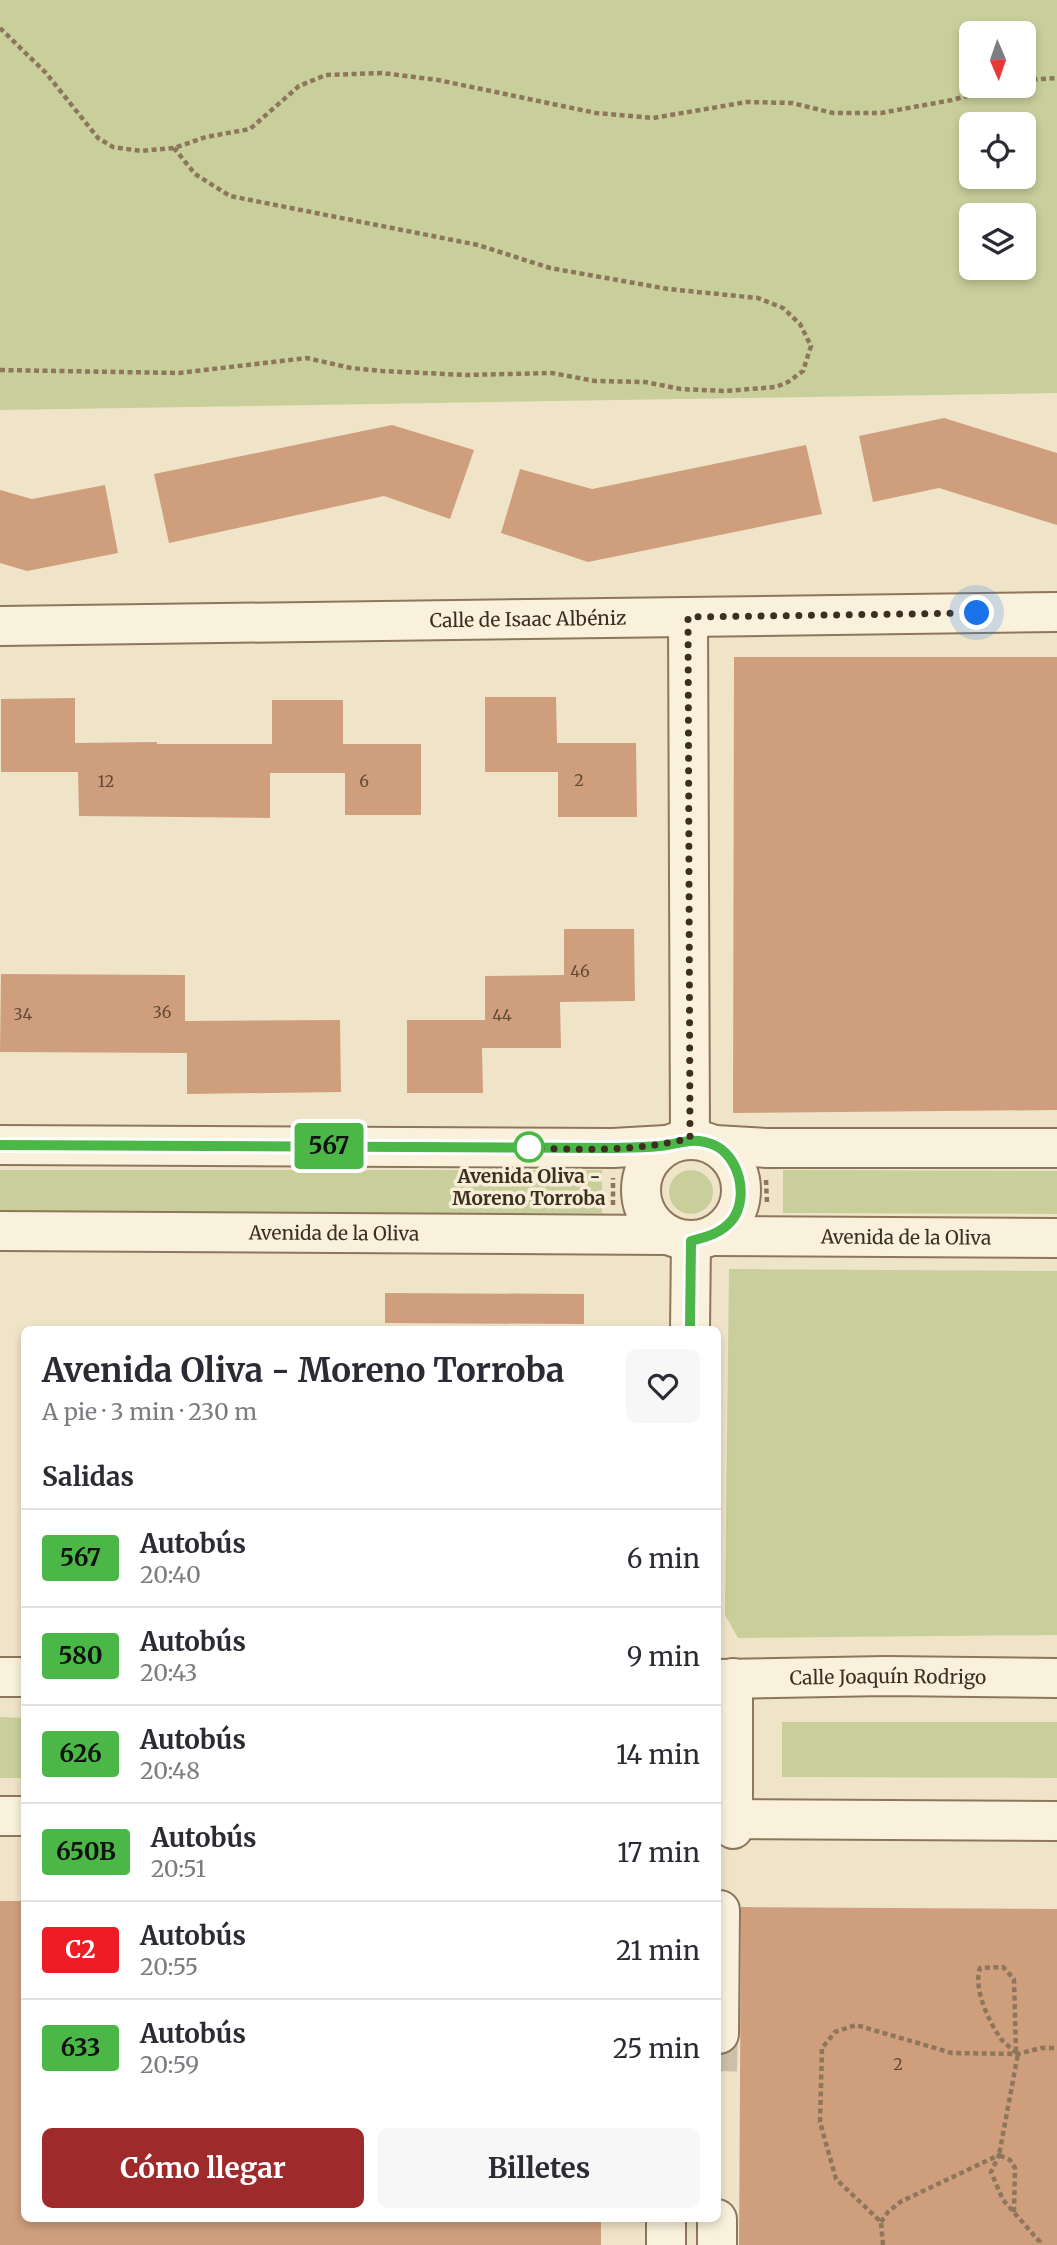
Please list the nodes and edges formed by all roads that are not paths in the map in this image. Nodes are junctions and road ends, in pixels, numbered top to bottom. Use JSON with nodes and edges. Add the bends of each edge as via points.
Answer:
{"nodes":[{"id":1,"x":1057,"y":612,"type":"edge"},
{"id":2,"x":688,"y":617,"type":"junction"},
{"id":3,"x":0,"y":626,"type":"edge"},
{"id":4,"x":691,"y":1143,"type":"junction"},
{"id":5,"x":0,"y":1145,"type":"edge"},
{"id":6,"x":1057,"y":1148,"type":"edge"},
{"id":7,"x":0,"y":1231,"type":"edge"},
{"id":8,"x":690,"y":1237,"type":"junction"},
{"id":9,"x":1057,"y":1238,"type":"edge"},
{"id":10,"x":690,"y":1326,"type":"edge"},
{"id":11,"x":0,"y":1677,"type":"edge"},
{"id":12,"x":21,"y":1677,"type":"edge"},
{"id":13,"x":1057,"y":1678,"type":"edge"},
{"id":14,"x":725,"y":1679,"type":"edge"},
{"id":15,"x":1057,"y":1821,"type":"edge"},
{"id":16,"x":725,"y":1824,"type":"edge"},
{"id":17,"x":1057,"y":1831,"type":"edge"},
{"id":18,"x":655,"y":2222,"type":"edge"},
{"id":19,"x":666,"y":2222,"type":"edge"},
{"id":20,"x":717,"y":2222,"type":"edge"},
{"id":21,"x":655,"y":2245,"type":"edge"},
{"id":22,"x":666,"y":2245,"type":"edge"},
{"id":23,"x":717,"y":2245,"type":"edge"}],
"edges":[{"from":1,"to":2,"type":"street","name":"Calle de Isaac Albéniz"},
{"from":2,"to":3,"type":"street","name":"Calle de Isaac Albéniz"},
{"from":2,"to":4,"type":"street"},
{"from":4,"to":5,"type":"street","via":[[613,1148]]},
{"from":4,"to":6,"type":"street","via":[[767,1148]]},
{"from":4,"to":8,"type":"street","via":[[735,1164],[742,1191],[733,1218]]},
{"from":4,"to":8,"type":"street","via":[[646,1164],[639,1191],[647,1217]]},
{"from":7,"to":8,"type":"street","name":"Avenida de la Oliva"},
{"from":8,"to":9,"type":"street","name":"Avenida de la Oliva"},
{"from":8,"to":10,"type":"street"},
{"from":11,"to":12,"type":"street"},
{"from":13,"to":14,"type":"street","name":"Calle Joaquín Rodrigo"},
{"from":14,"to":16,"type":"street"},
{"from":15,"to":16,"type":"street"},
{"from":16,"to":17,"type":"street"},
{"from":18,"to":21,"type":"street"},
{"from":19,"to":22,"type":"street"},
{"from":20,"to":23,"type":"street"}]}
